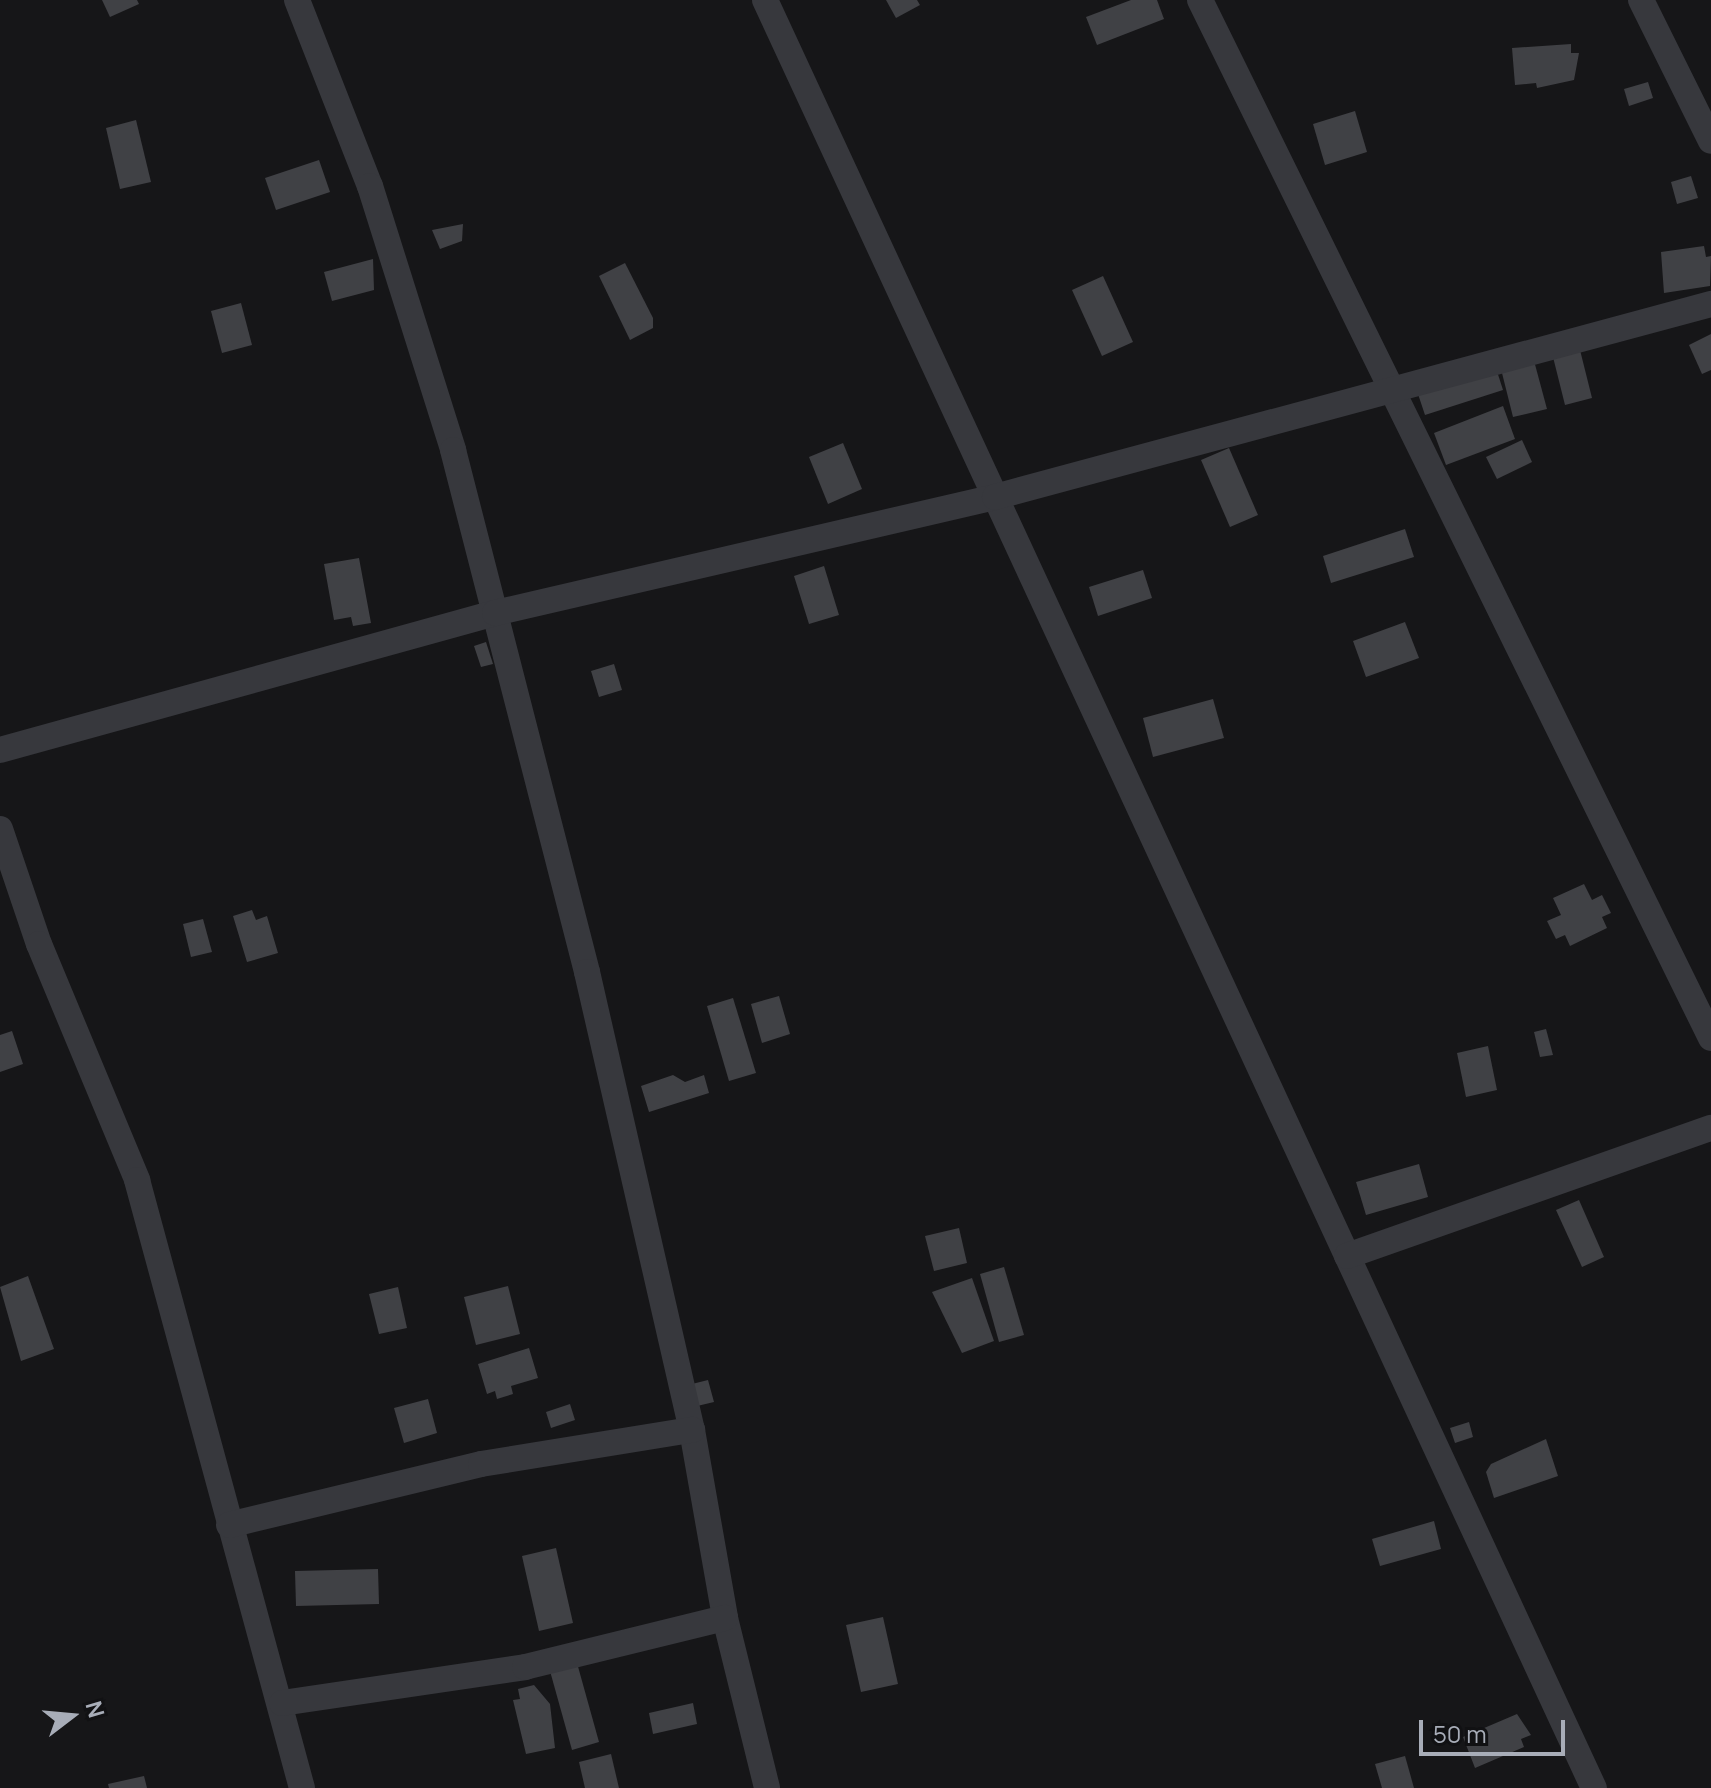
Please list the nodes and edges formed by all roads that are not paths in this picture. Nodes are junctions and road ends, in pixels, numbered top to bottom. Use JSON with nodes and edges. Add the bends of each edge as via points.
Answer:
{"nodes":[{"id":1,"x":297,"y":0,"type":"edge"},
{"id":2,"x":765,"y":0,"type":"edge"},
{"id":3,"x":1200,"y":0,"type":"edge"},
{"id":4,"x":1641,"y":0,"type":"edge"},
{"id":5,"x":1711,"y":141,"type":"edge"},
{"id":6,"x":1711,"y":304,"type":"edge"},
{"id":7,"x":1395,"y":390,"type":"junction"},
{"id":8,"x":995,"y":497,"type":"junction"},
{"id":9,"x":495,"y":613,"type":"junction"},
{"id":10,"x":0,"y":750,"type":"edge"},
{"id":11,"x":0,"y":829,"type":"edge"},
{"id":12,"x":1711,"y":1038,"type":"edge"},
{"id":13,"x":1711,"y":1128,"type":"edge"},
{"id":14,"x":1347,"y":1256,"type":"junction"},
{"id":15,"x":692,"y":1430,"type":"junction"},
{"id":16,"x":229,"y":1525,"type":"junction"},
{"id":17,"x":725,"y":1618,"type":"junction"},
{"id":18,"x":282,"y":1703,"type":"junction"},
{"id":19,"x":302,"y":1788,"type":"edge"},
{"id":20,"x":767,"y":1788,"type":"edge"},
{"id":21,"x":1594,"y":1788,"type":"edge"}],
"edges":[{"from":1,"to":9,"type":"street","via":[[370,186],[453,450]]},
{"from":2,"to":8,"type":"street"},
{"from":3,"to":7,"type":"street"},
{"from":4,"to":5,"type":"street"},
{"from":6,"to":7,"type":"street"},
{"from":7,"to":8,"type":"street"},
{"from":7,"to":12,"type":"street"},
{"from":8,"to":9,"type":"street"},
{"from":8,"to":14,"type":"street"},
{"from":9,"to":10,"type":"street"},
{"from":9,"to":15,"type":"street"},
{"from":11,"to":16,"type":"street","via":[[39,944],[137,1180]]},
{"from":13,"to":14,"type":"street"},
{"from":14,"to":21,"type":"street"},
{"from":15,"to":16,"type":"street","via":[[481,1464]]},
{"from":15,"to":17,"type":"street"},
{"from":16,"to":18,"type":"street"},
{"from":17,"to":18,"type":"street","via":[[525,1667]]},
{"from":17,"to":20,"type":"street"},
{"from":18,"to":19,"type":"street"}]}
